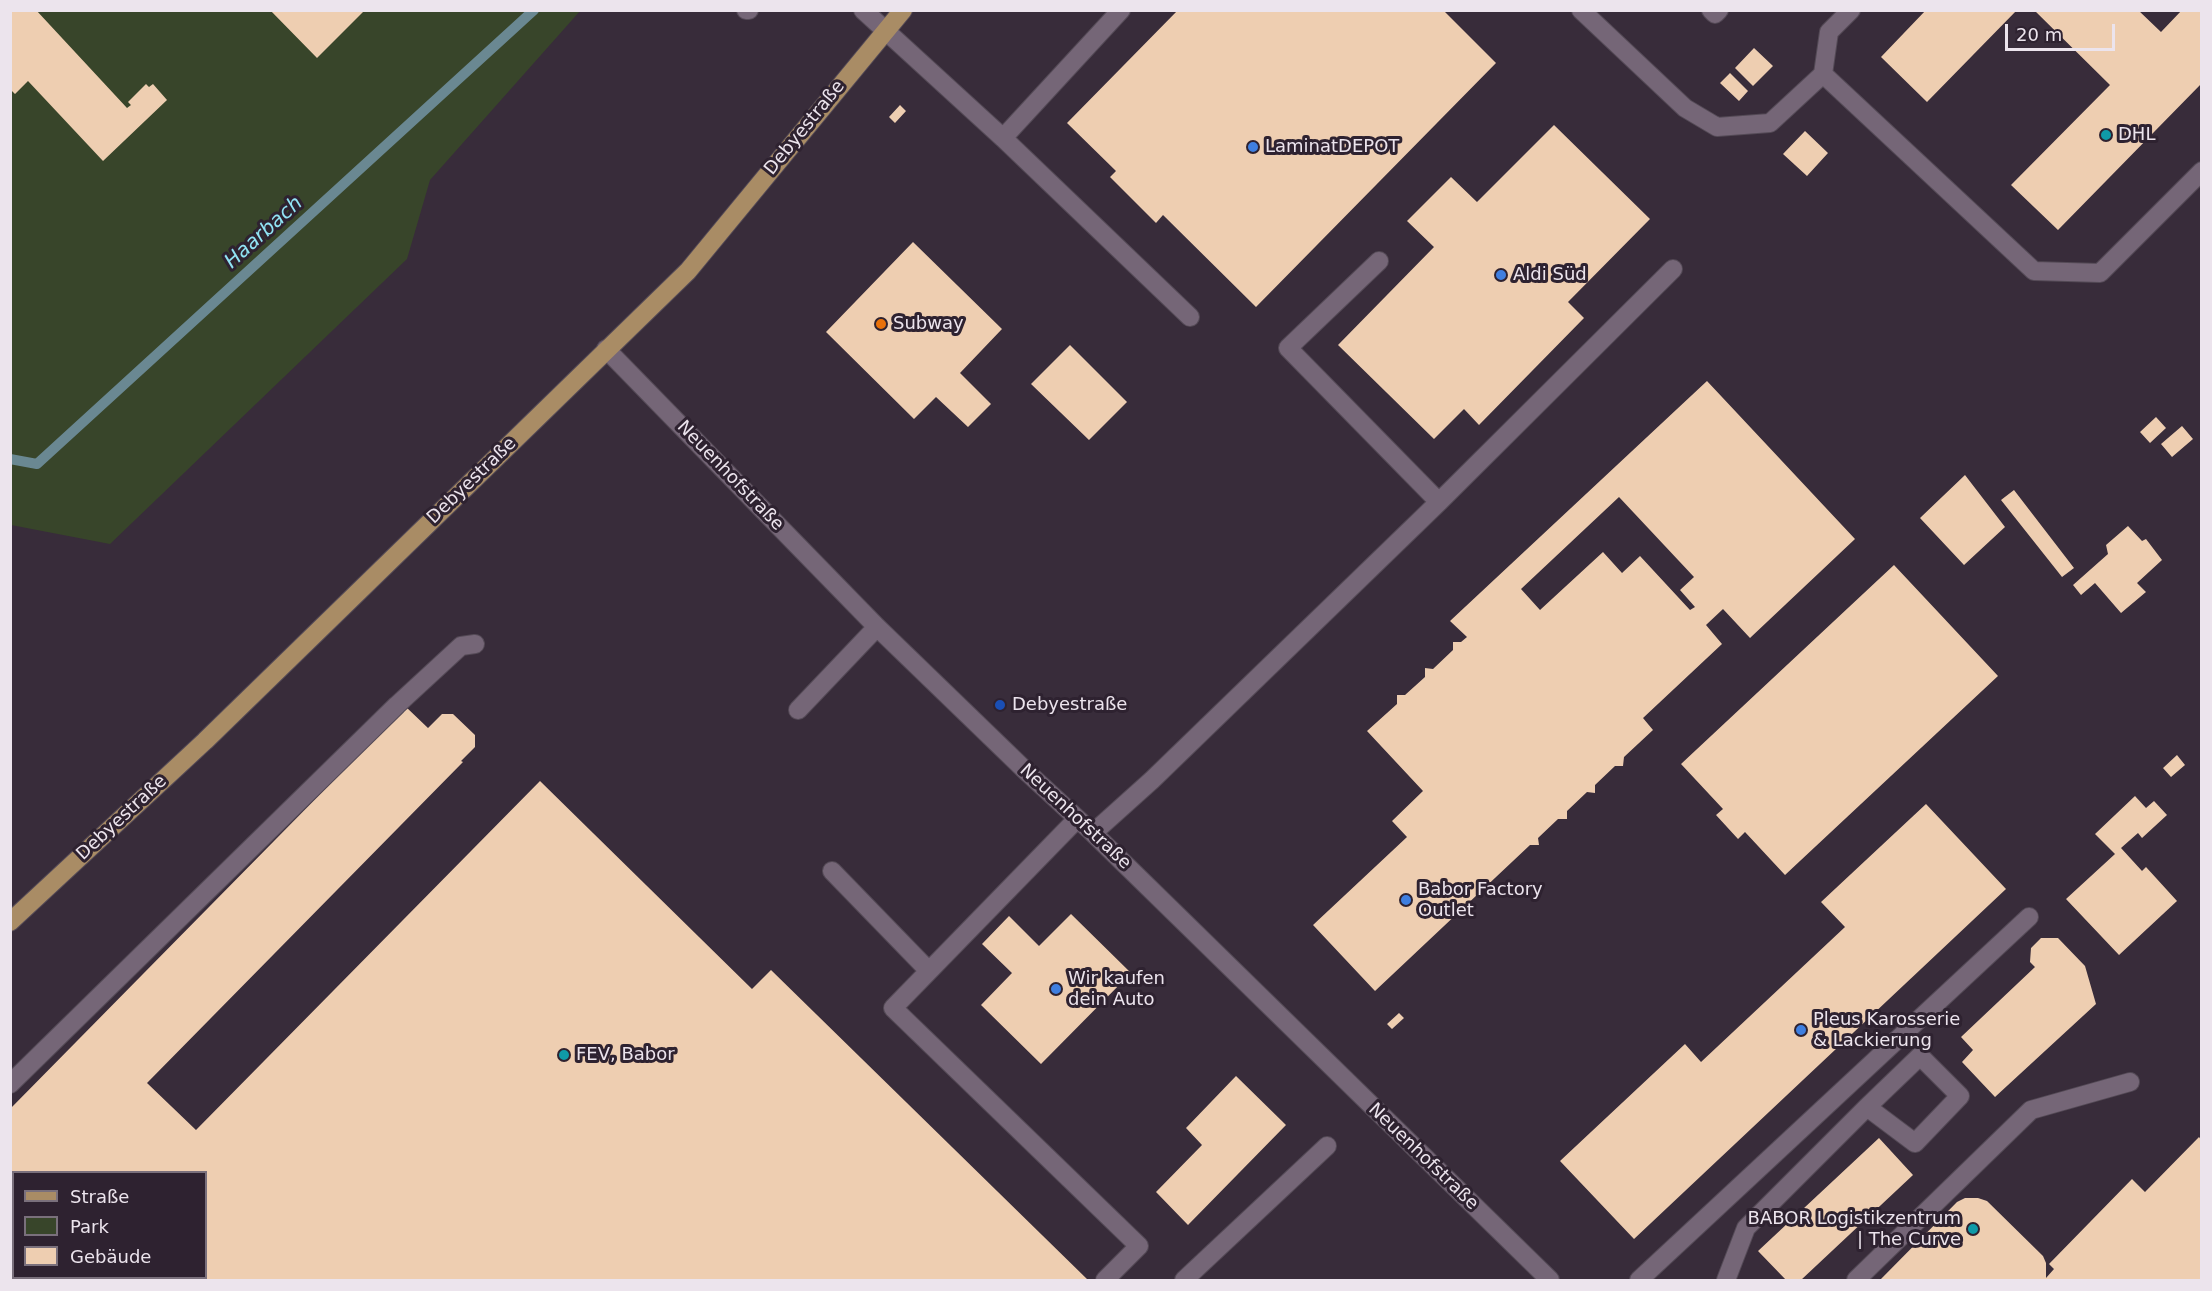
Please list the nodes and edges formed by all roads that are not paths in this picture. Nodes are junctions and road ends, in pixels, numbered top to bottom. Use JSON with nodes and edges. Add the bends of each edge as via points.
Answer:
{"nodes":[{"id":1,"x":863,"y":10,"type":"edge"},
{"id":2,"x":903,"y":10,"type":"edge"},
{"id":3,"x":1121,"y":10,"type":"edge"},
{"id":4,"x":1711,"y":10,"type":"edge"},
{"id":5,"x":1719,"y":10,"type":"edge"},
{"id":6,"x":1851,"y":10,"type":"edge"},
{"id":7,"x":1582,"y":11,"type":"edge"},
{"id":8,"x":885,"y":32,"type":"junction"},
{"id":9,"x":1823,"y":74,"type":"junction"},
{"id":10,"x":1002,"y":138,"type":"junction"},
{"id":11,"x":2202,"y":171,"type":"edge"},
{"id":12,"x":1378,"y":261,"type":"dead end"},
{"id":13,"x":1673,"y":269,"type":"dead end"},
{"id":14,"x":1190,"y":317,"type":"dead end"},
{"id":15,"x":606,"y":350,"type":"junction"},
{"id":16,"x":1439,"y":502,"type":"junction"},
{"id":17,"x":877,"y":627,"type":"junction"},
{"id":18,"x":475,"y":644,"type":"dead end"},
{"id":19,"x":798,"y":710,"type":"dead end"},
{"id":20,"x":1077,"y":819,"type":"junction"},
{"id":21,"x":1093,"y":833,"type":"junction"},
{"id":22,"x":832,"y":871,"type":"dead end"},
{"id":23,"x":2029,"y":917,"type":"dead end"},
{"id":24,"x":10,"y":922,"type":"edge"},
{"id":25,"x":929,"y":971,"type":"junction"},
{"id":26,"x":2130,"y":1082,"type":"dead end"},
{"id":27,"x":10,"y":1084,"type":"edge"},
{"id":28,"x":1867,"y":1107,"type":"junction"},
{"id":29,"x":1327,"y":1146,"type":"dead end"},
{"id":30,"x":1105,"y":1281,"type":"edge"},
{"id":31,"x":1184,"y":1281,"type":"edge"},
{"id":32,"x":1550,"y":1281,"type":"edge"},
{"id":33,"x":1639,"y":1281,"type":"edge"},
{"id":34,"x":1726,"y":1281,"type":"edge"},
{"id":35,"x":1856,"y":1281,"type":"edge"}],
"edges":[{"from":1,"to":8,"type":"street"},
{"from":2,"to":8,"type":"main road","name":"Debyestraße"},
{"from":3,"to":10,"type":"street"},
{"from":4,"to":5,"type":"street","via":[[1715,14]]},
{"from":6,"to":9,"type":"street","via":[[1829,32]]},
{"from":7,"to":9,"type":"street","via":[[1685,108],[1717,127],[1770,123]]},
{"from":8,"to":10,"type":"street"},
{"from":8,"to":15,"type":"main road","name":"Debyestraße","via":[[688,271]]},
{"from":9,"to":11,"type":"street","via":[[2034,271],[2100,273]]},
{"from":10,"to":14,"type":"street"},
{"from":12,"to":16,"type":"street","via":[[1288,348]]},
{"from":13,"to":16,"type":"street"},
{"from":15,"to":17,"type":"street","name":"Neuenhofstraße"},
{"from":15,"to":24,"type":"main road","name":"Debyestraße","via":[[205,741]]},
{"from":16,"to":21,"type":"street"},
{"from":17,"to":19,"type":"street"},
{"from":17,"to":20,"type":"street","name":"Neuenhofstraße"},
{"from":18,"to":27,"type":"street","via":[[462,646],[397,705]]},
{"from":20,"to":21,"type":"street","name":"Neuenhofstraße"},
{"from":20,"to":25,"type":"street"},
{"from":21,"to":32,"type":"street","name":"Neuenhofstraße"},
{"from":22,"to":25,"type":"street"},
{"from":23,"to":33,"type":"street"},
{"from":25,"to":30,"type":"street","via":[[893,1008],[1139,1245]]},
{"from":26,"to":35,"type":"street","via":[[2031,1110]]},
{"from":28,"to":28,"type":"street","via":[[1920,1056],[1960,1096],[1915,1143]]},
{"from":28,"to":34,"type":"street","via":[[1746,1228]]},
{"from":29,"to":31,"type":"street"}]}
